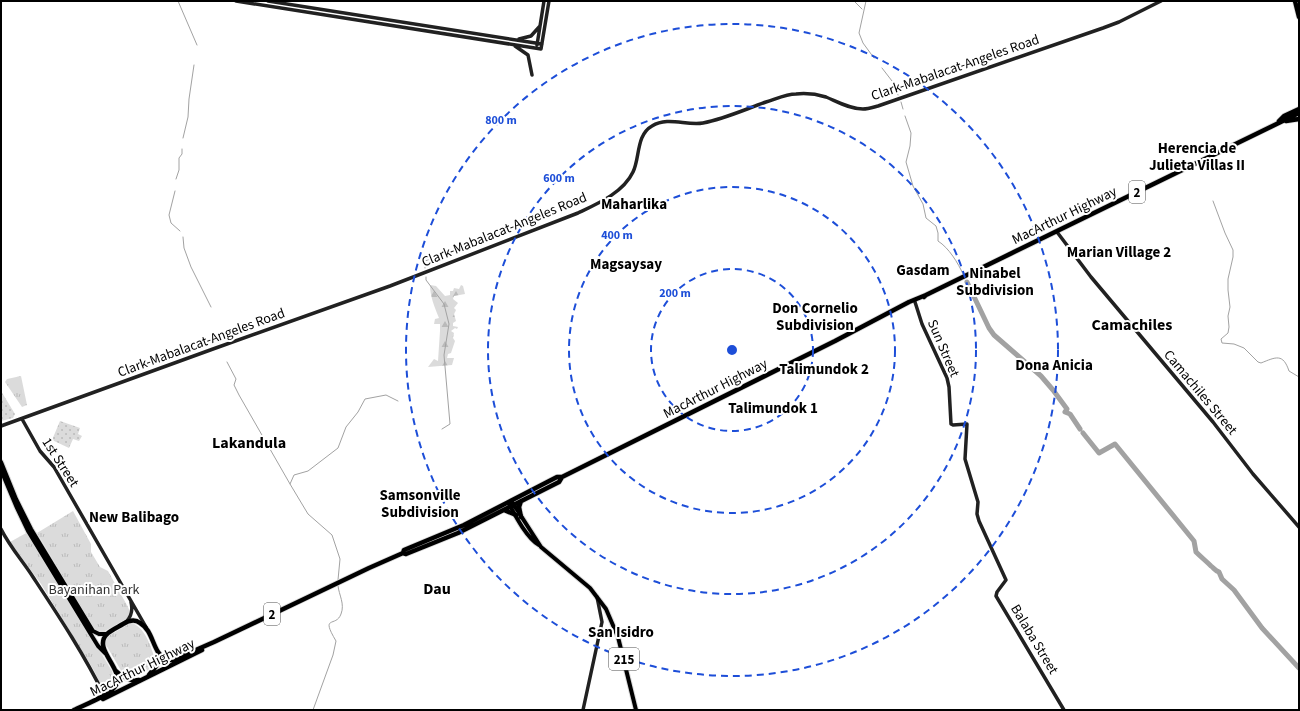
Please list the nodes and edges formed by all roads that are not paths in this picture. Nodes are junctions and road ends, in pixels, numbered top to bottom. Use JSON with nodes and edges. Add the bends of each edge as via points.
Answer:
{"nodes":[{"id":1,"x":236,"y":1,"type":"edge"},
{"id":2,"x":268,"y":1,"type":"edge"},
{"id":3,"x":544,"y":1,"type":"edge"},
{"id":4,"x":549,"y":1,"type":"edge"},
{"id":5,"x":1162,"y":1,"type":"edge"},
{"id":6,"x":1295,"y":1,"type":"edge"},
{"id":7,"x":1299,"y":16,"type":"edge"},
{"id":8,"x":540,"y":25,"type":"junction"},
{"id":9,"x":516,"y":40,"type":"junction"},
{"id":10,"x":537,"y":43,"type":"junction"},
{"id":11,"x":542,"y":44,"type":"junction"},
{"id":12,"x":513,"y":45,"type":"junction"},
{"id":13,"x":536,"y":48,"type":"junction"},
{"id":14,"x":532,"y":75,"type":"dead end"},
{"id":15,"x":1299,"y":109,"type":"edge"},
{"id":16,"x":1299,"y":113,"type":"edge"},
{"id":17,"x":1299,"y":120,"type":"edge"},
{"id":18,"x":1282,"y":121,"type":"junction"},
{"id":19,"x":1276,"y":124,"type":"junction"},
{"id":20,"x":1057,"y":232,"type":"junction"},
{"id":21,"x":926,"y":295,"type":"junction"},
{"id":22,"x":915,"y":302,"type":"junction"},
{"id":23,"x":878,"y":319,"type":"junction"},
{"id":24,"x":22,"y":419,"type":"junction"},
{"id":25,"x":1,"y":426,"type":"edge"},
{"id":26,"x":1,"y":462,"type":"edge"},
{"id":27,"x":1,"y":470,"type":"edge"},
{"id":28,"x":562,"y":477,"type":"junction"},
{"id":29,"x":521,"y":501,"type":"junction"},
{"id":30,"x":511,"y":504,"type":"junction"},
{"id":31,"x":504,"y":510,"type":"junction"},
{"id":32,"x":516,"y":515,"type":"junction"},
{"id":33,"x":521,"y":517,"type":"junction"},
{"id":34,"x":1299,"y":527,"type":"edge"},
{"id":35,"x":1,"y":529,"type":"edge"},
{"id":36,"x":541,"y":547,"type":"junction"},
{"id":37,"x":403,"y":553,"type":"junction"},
{"id":38,"x":1006,"y":580,"type":"joint"},
{"id":39,"x":597,"y":596,"type":"junction"},
{"id":40,"x":130,"y":599,"type":"junction"},
{"id":41,"x":126,"y":622,"type":"junction"},
{"id":42,"x":147,"y":628,"type":"junction"},
{"id":43,"x":107,"y":634,"type":"junction"},
{"id":44,"x":214,"y":642,"type":"junction"},
{"id":45,"x":105,"y":652,"type":"junction"},
{"id":46,"x":159,"y":654,"type":"junction"},
{"id":47,"x":115,"y":669,"type":"junction"},
{"id":48,"x":144,"y":678,"type":"junction"},
{"id":49,"x":104,"y":695,"type":"junction"},
{"id":50,"x":74,"y":710,"type":"edge"},
{"id":51,"x":80,"y":710,"type":"edge"},
{"id":52,"x":583,"y":710,"type":"edge"},
{"id":53,"x":636,"y":710,"type":"edge"},
{"id":54,"x":1064,"y":710,"type":"edge"}],
"edges":[{"from":1,"to":12,"type":"main road"},
{"from":2,"to":9,"type":"main road"},
{"from":3,"to":8,"type":"main road"},
{"from":4,"to":11,"type":"main road"},
{"from":5,"to":24,"type":"main road","name":"Clark-Mabalacat-Angeles Road","via":[[1119,22],[878,106],[855,108],[815,95],[795,94],[702,123],[657,123],[645,132],[629,179],[604,200],[578,213],[390,286]]},
{"from":6,"to":7,"type":"highway"},
{"from":8,"to":9,"type":"main road","via":[[531,36]]},
{"from":8,"to":10,"type":"main road"},
{"from":9,"to":10,"type":"main road"},
{"from":10,"to":11,"type":"main road"},
{"from":10,"to":13,"type":"main road"},
{"from":11,"to":13,"type":"main road","via":[[541,49]]},
{"from":12,"to":13,"type":"main road"},
{"from":12,"to":14,"type":"main road","via":[[528,55]]},
{"from":15,"to":19,"type":"highway","via":[[1284,116]]},
{"from":16,"to":18,"type":"highway","name":"MacArthur Highway","number":"2"},
{"from":17,"to":18,"type":"highway"},
{"from":18,"to":19,"type":"highway","name":"MacArthur Highway","number":"2"},
{"from":19,"to":20,"type":"highway","name":"MacArthur Highway","number":"2"},
{"from":20,"to":21,"type":"highway","name":"MacArthur Highway","number":"2"},
{"from":20,"to":34,"type":"main road","name":"Camachiles Street","via":[[1091,277]]},
{"from":21,"to":22,"type":"highway","name":"MacArthur Highway","number":"2"},
{"from":21,"to":23,"type":"highway","name":"MacArthur Highway","number":"2"},
{"from":22,"to":23,"type":"highway","name":"MacArthur Highway","number":"2"},
{"from":22,"to":38,"type":"main road","name":"Sun Street","via":[[920,322],[947,378],[950,422],[953,425],[967,424],[965,459],[978,502],[978,516]]},
{"from":23,"to":28,"type":"highway","name":"MacArthur Highway","number":"2"},
{"from":24,"to":25,"type":"main road","name":"Clark-Mabalacat-Angeles Road"},
{"from":24,"to":40,"type":"main road","name":"1st Street","via":[[40,451],[52,464]]},
{"from":26,"to":43,"type":"main road","via":[[31,529],[93,631]]},
{"from":27,"to":45,"type":"main road","via":[[28,531],[98,646]]},
{"from":28,"to":29,"type":"highway","name":"MacArthur Highway","number":"2","via":[[559,482]]},
{"from":28,"to":30,"type":"highway","name":"MacArthur Highway","number":"2","via":[[557,477]]},
{"from":29,"to":30,"type":"highway","name":"MacArthur Highway","number":"2"},
{"from":29,"to":33,"type":"highway"},
{"from":30,"to":31,"type":"highway","name":"MacArthur Highway","number":"2"},
{"from":30,"to":32,"type":"main road","number":"215"},
{"from":30,"to":33,"type":"main road","number":"215"},
{"from":30,"to":37,"type":"highway","name":"MacArthur Highway","number":"2","via":[[404,550]]},
{"from":31,"to":32,"type":"highway"},
{"from":31,"to":37,"type":"highway","name":"MacArthur Highway","number":"2","via":[[458,533]]},
{"from":32,"to":36,"type":"main road","number":"215","via":[[532,539]]},
{"from":33,"to":36,"type":"main road","number":"215"},
{"from":35,"to":49,"type":"main road","via":[[91,669]]},
{"from":36,"to":39,"type":"main road","number":"215"},
{"from":37,"to":44,"type":"highway","name":"MacArthur Highway","number":"2"},
{"from":38,"to":54,"type":"main road","name":"Balaba Street","via":[[996,596]]},
{"from":39,"to":52,"type":"main road","via":[[602,622]]},
{"from":39,"to":53,"type":"main road","number":"215","via":[[616,629]]},
{"from":40,"to":41,"type":"main road","via":[[132,614]]},
{"from":40,"to":42,"type":"main road","name":"1st Street"},
{"from":41,"to":42,"type":"highway","via":[[137,621]]},
{"from":41,"to":43,"type":"highway"},
{"from":42,"to":46,"type":"highway","name":"MacArthur Highway"},
{"from":43,"to":45,"type":"highway"},
{"from":44,"to":46,"type":"highway","name":"MacArthur Highway","number":"2","via":[[171,660]]},
{"from":44,"to":48,"type":"highway","name":"MacArthur Highway","number":"2"},
{"from":45,"to":47,"type":"highway","name":"MacArthur Highway"},
{"from":46,"to":48,"type":"highway","via":[[157,665]]},
{"from":47,"to":48,"type":"highway","via":[[127,680]]},
{"from":47,"to":49,"type":"highway","name":"MacArthur Highway","via":[[116,685]]},
{"from":48,"to":51,"type":"highway","name":"MacArthur Highway","number":"2"},
{"from":49,"to":50,"type":"highway","name":"MacArthur Highway"}]}
